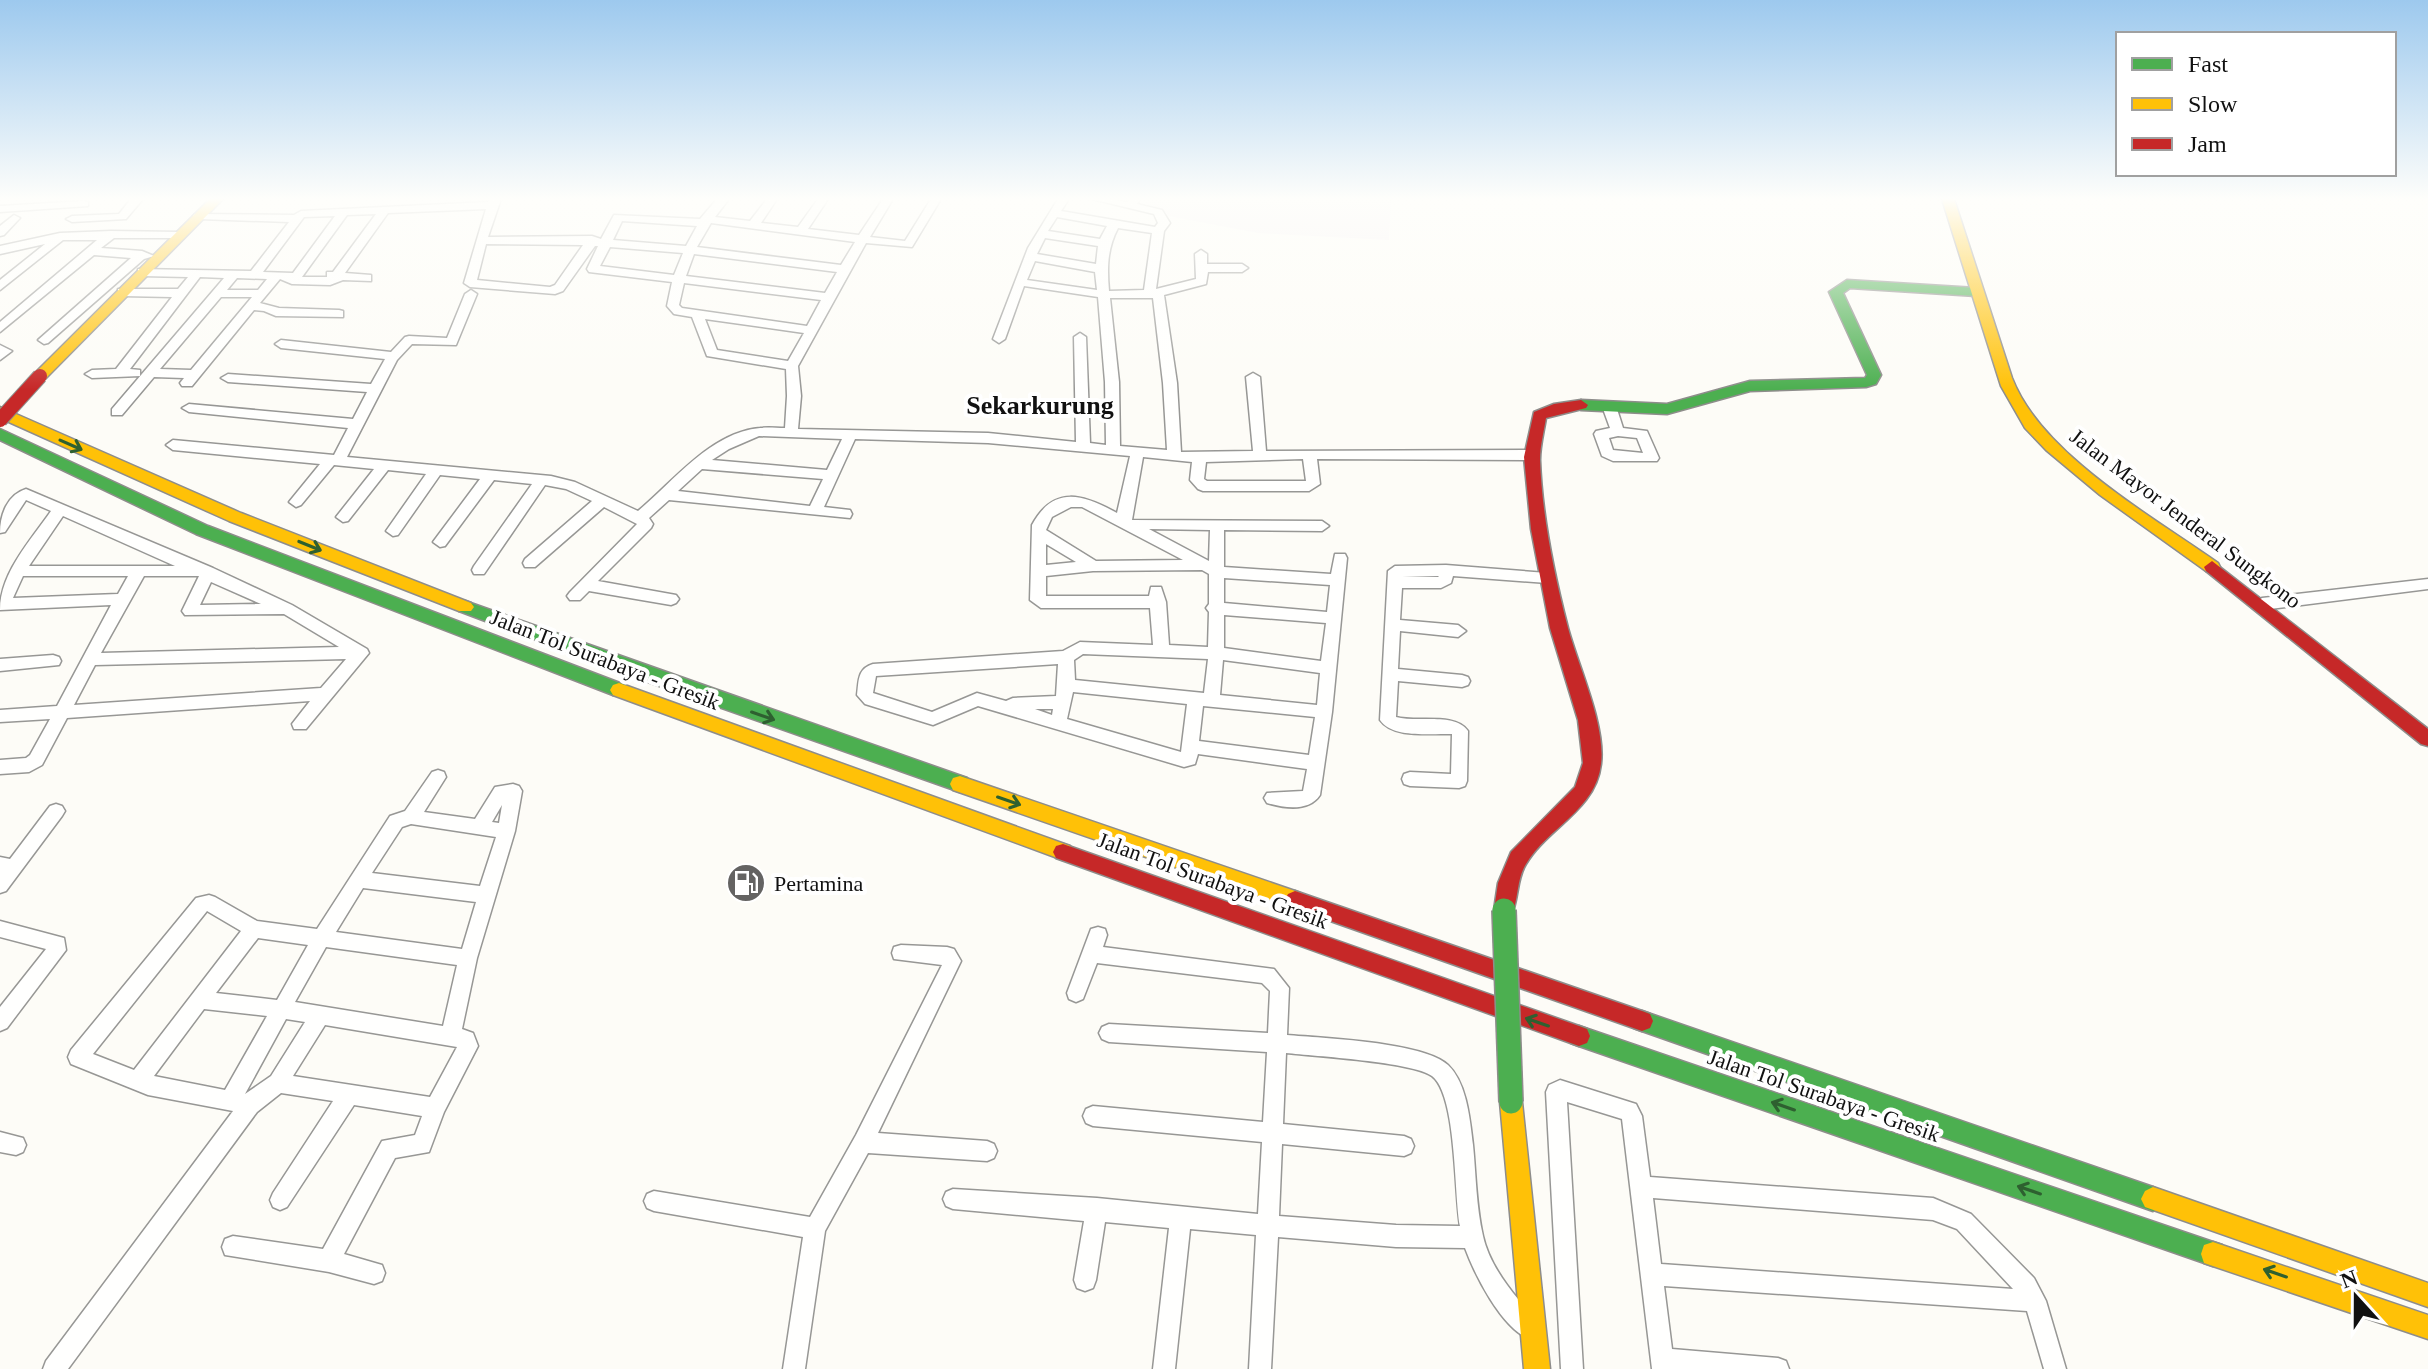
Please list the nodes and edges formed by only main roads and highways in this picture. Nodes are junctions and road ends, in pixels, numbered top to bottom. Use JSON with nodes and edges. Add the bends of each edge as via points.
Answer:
{"nodes":[{"id":1,"x":145,"y":263,"type":"edge"},
{"id":2,"x":1967,"y":263,"type":"edge"},
{"id":3,"x":1976,"y":292,"type":"junction"},
{"id":4,"x":0,"y":412,"type":"edge"},
{"id":5,"x":0,"y":420,"type":"edge"},
{"id":6,"x":0,"y":434,"type":"edge"},
{"id":7,"x":2428,"y":739,"type":"edge"},
{"id":8,"x":2428,"y":1295,"type":"edge"},
{"id":9,"x":2428,"y":1327,"type":"edge"},
{"id":10,"x":1537,"y":1369,"type":"edge"}],
"edges":[{"from":1,"to":5,"type":"main road","bridge":true},
{"from":2,"to":3,"type":"main road","name":"Jalan Mayor Jenderal Sungkono"},
{"from":3,"to":7,"type":"main road","name":"Jalan Mayor Jenderal Sungkono","via":[[2015,402],[2047,442],[2262,604]]},
{"from":3,"to":10,"type":"main road","bridge":true,"via":[[1847,284],[1838,288],[1840,304],[1874,375],[1861,384],[1753,386],[1668,409],[1559,408],[1539,415],[1532,455],[1547,578],[1588,730],[1592,764],[1579,796],[1519,857],[1504,910],[1511,1102]]},
{"from":4,"to":8,"type":"main road","name":"Jalan Tol Surabaya - Gresik","one_way":true,"via":[[303,543],[637,671]]},
{"from":9,"to":6,"type":"main road","name":"Jalan Tol Surabaya - Gresik","one_way":true,"via":[[1505,1011],[689,717],[202,530]]}]}
